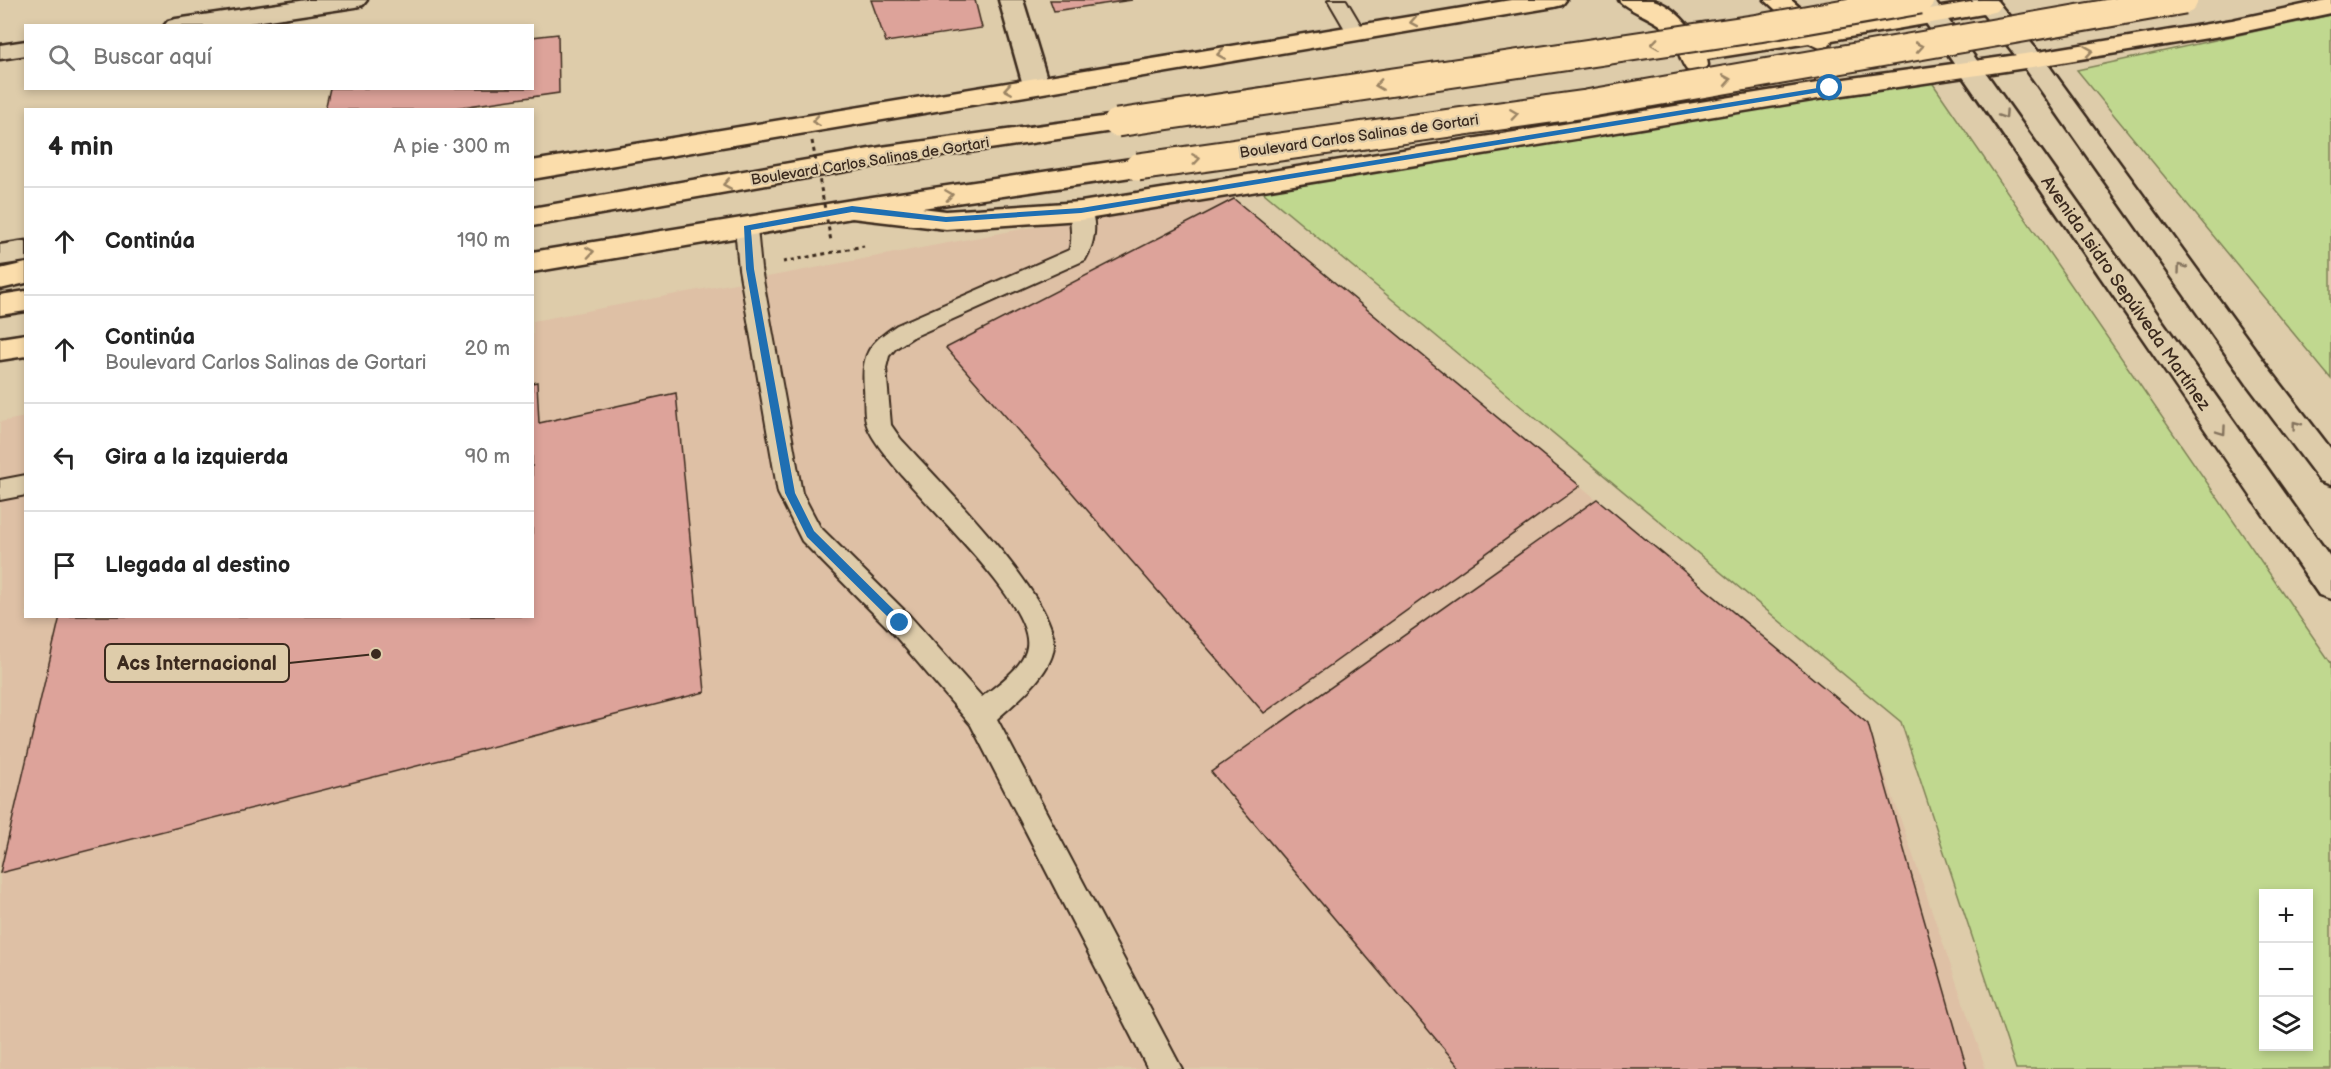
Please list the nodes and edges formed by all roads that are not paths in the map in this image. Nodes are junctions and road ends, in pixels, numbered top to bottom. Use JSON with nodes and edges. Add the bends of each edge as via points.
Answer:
{"nodes":[{"id":1,"x":355,"y":0,"type":"edge"},
{"id":2,"x":1011,"y":0,"type":"edge"},
{"id":3,"x":1337,"y":0,"type":"edge"},
{"id":4,"x":1554,"y":0,"type":"edge"},
{"id":5,"x":1631,"y":0,"type":"edge"},
{"id":6,"x":1777,"y":0,"type":"edge"},
{"id":7,"x":2157,"y":0,"type":"edge"},
{"id":8,"x":2184,"y":0,"type":"edge"},
{"id":9,"x":1986,"y":3,"type":"edge"},
{"id":10,"x":2321,"y":4,"type":"edge"},
{"id":11,"x":1925,"y":6,"type":"edge"},
{"id":12,"x":211,"y":10,"type":"edge"},
{"id":13,"x":180,"y":24,"type":"edge"},
{"id":14,"x":2232,"y":27,"type":"junction"},
{"id":15,"x":1356,"y":32,"type":"junction"},
{"id":16,"x":1818,"y":35,"type":"junction"},
{"id":17,"x":24,"y":48,"type":"edge"},
{"id":18,"x":0,"y":52,"type":"edge"},
{"id":19,"x":1695,"y":53,"type":"junction"},
{"id":20,"x":2032,"y":60,"type":"junction"},
{"id":21,"x":1971,"y":67,"type":"junction"},
{"id":22,"x":1036,"y":85,"type":"junction"},
{"id":23,"x":1830,"y":88,"type":"junction"},
{"id":24,"x":1687,"y":112,"type":"junction"},
{"id":25,"x":534,"y":170,"type":"edge"},
{"id":26,"x":852,"y":209,"type":"junction"},
{"id":27,"x":1081,"y":211,"type":"junction"},
{"id":28,"x":534,"y":217,"type":"edge"},
{"id":29,"x":746,"y":228,"type":"junction"},
{"id":30,"x":24,"y":250,"type":"edge"},
{"id":31,"x":0,"y":255,"type":"edge"},
{"id":32,"x":534,"y":262,"type":"edge"},
{"id":33,"x":24,"y":273,"type":"edge"},
{"id":34,"x":0,"y":279,"type":"edge"},
{"id":35,"x":24,"y":301,"type":"edge"},
{"id":36,"x":0,"y":305,"type":"edge"},
{"id":37,"x":24,"y":345,"type":"edge"},
{"id":38,"x":0,"y":349,"type":"edge"},
{"id":39,"x":2331,"y":472,"type":"edge"},
{"id":40,"x":24,"y":485,"type":"edge"},
{"id":41,"x":0,"y":490,"type":"edge"},
{"id":42,"x":2331,"y":585,"type":"edge"},
{"id":43,"x":981,"y":717,"type":"junction"},
{"id":44,"x":1166,"y":1069,"type":"edge"}],
"edges":[{"from":1,"to":12,"type":"main road"},
{"from":2,"to":22,"type":"main road"},
{"from":3,"to":15,"type":"lane"},
{"from":4,"to":15,"type":"main road","one_way":true},
{"from":5,"to":19,"type":"main road","via":[[1664,17],[1687,39]]},
{"from":6,"to":16,"type":"main road"},
{"from":7,"to":14,"type":"main road"},
{"from":26,"to":8,"type":"main road","name":"Boulevard Carlos Salinas de Gortari","one_way":true,"bridge":true,"via":[[1586,104]]},
{"from":9,"to":11,"type":"main road"},
{"from":9,"to":20,"type":"main road"},
{"from":10,"to":14,"type":"main road"},
{"from":11,"to":16,"type":"main road"},
{"from":11,"to":21,"type":"main road","name":"Avenida Isidro Sepúlveda Martínez"},
{"from":11,"to":28,"type":"main road","name":"Boulevard Carlos Salinas de Gortari","one_way":true,"bridge":true,"via":[[881,156]]},
{"from":12,"to":13,"type":"main road"},
{"from":20,"to":14,"type":"main road","one_way":true},
{"from":15,"to":22,"type":"main road","one_way":true},
{"from":16,"to":19,"type":"main road"},
{"from":16,"to":23,"type":"main road","via":[[1829,61]]},
{"from":17,"to":18,"type":"main road"},
{"from":19,"to":24,"type":"main road","via":[[1698,85]]},
{"from":20,"to":21,"type":"main road"},
{"from":39,"to":20,"type":"main road","one_way":true},
{"from":21,"to":23,"type":"main road"},
{"from":21,"to":42,"type":"main road","name":"Avenida Isidro Sepúlveda Martínez","one_way":true},
{"from":22,"to":25,"type":"main road","one_way":true},
{"from":23,"to":24,"type":"main road"},
{"from":24,"to":27,"type":"main road"},
{"from":26,"to":27,"type":"main road","via":[[946,220]]},
{"from":26,"to":29,"type":"main road","name":"Boulevard Carlos Salinas de Gortari"},
{"from":27,"to":43,"type":"lane","via":[[1083,239],[1077,255],[904,331],[878,353],[874,368],[879,426],[891,445],[1005,574],[1035,619],[1042,643],[1034,665]]},
{"from":32,"to":29,"type":"main road","name":"Boulevard Carlos Salinas de Gortari","one_way":true},
{"from":29,"to":43,"type":"lane","via":[[790,493],[811,534],[900,623]]},
{"from":30,"to":31,"type":"main road"},
{"from":33,"to":34,"type":"main road"},
{"from":35,"to":36,"type":"main road"},
{"from":37,"to":38,"type":"main road"},
{"from":40,"to":41,"type":"lane"},
{"from":43,"to":44,"type":"lane"}]}
